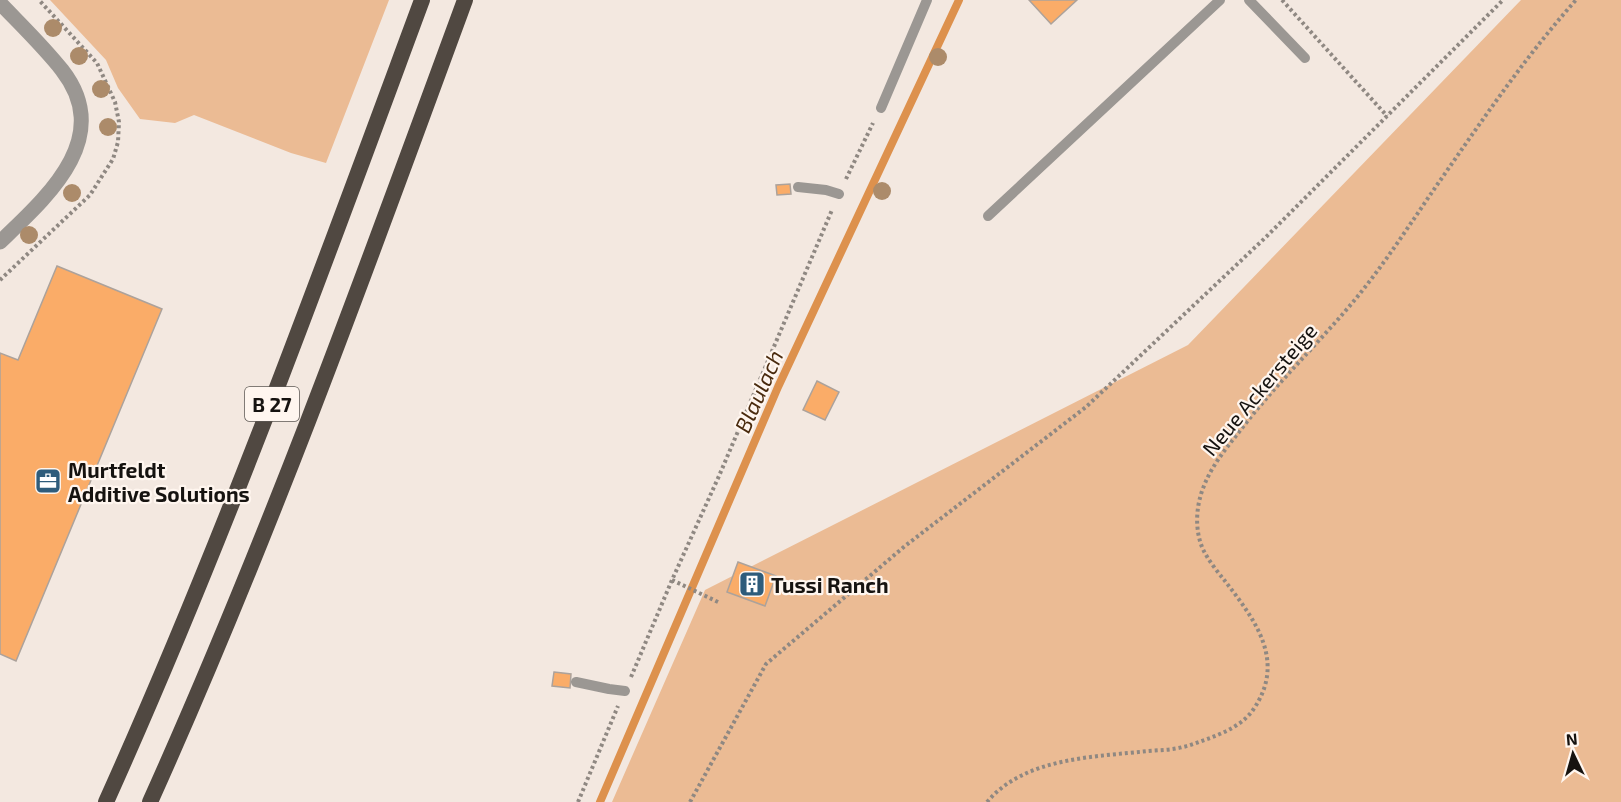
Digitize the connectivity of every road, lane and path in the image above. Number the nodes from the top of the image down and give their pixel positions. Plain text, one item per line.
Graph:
1 (422, 0) edge
2 (465, 0) edge
3 (927, 0) edge
4 (1220, 0) edge
5 (1249, 0) edge
6 (1282, 0) edge
7 (1503, 0) edge
8 (1576, 0) edge
9 (0, 3) edge
10 (1305, 58) dead end
11 (880, 108) joint
12 (1387, 116) junction
13 (798, 187) dead end
14 (838, 194) junction
15 (988, 216) dead end
16 (0, 242) edge
17 (672, 580) junction
18 (718, 602) dead end
19 (576, 682) dead end
20 (625, 691) junction
21 (106, 802) edge
22 (150, 802) edge
23 (578, 802) edge
24 (690, 802) edge
25 (987, 802) edge

1 - 21 highway, B 27
2 - 22 highway, B 27
3 - 11 lane
4 - 15 lane
5 - 10 lane
6 - 12 path
7 - 12 path
8 - 25 path, Neue Ackersteige
9 - 16 street
11 - 14 path
12 - 24 path
13 - 14 lane
14 - 17 path
17 - 18 path
17 - 20 path
19 - 20 lane
20 - 23 path

